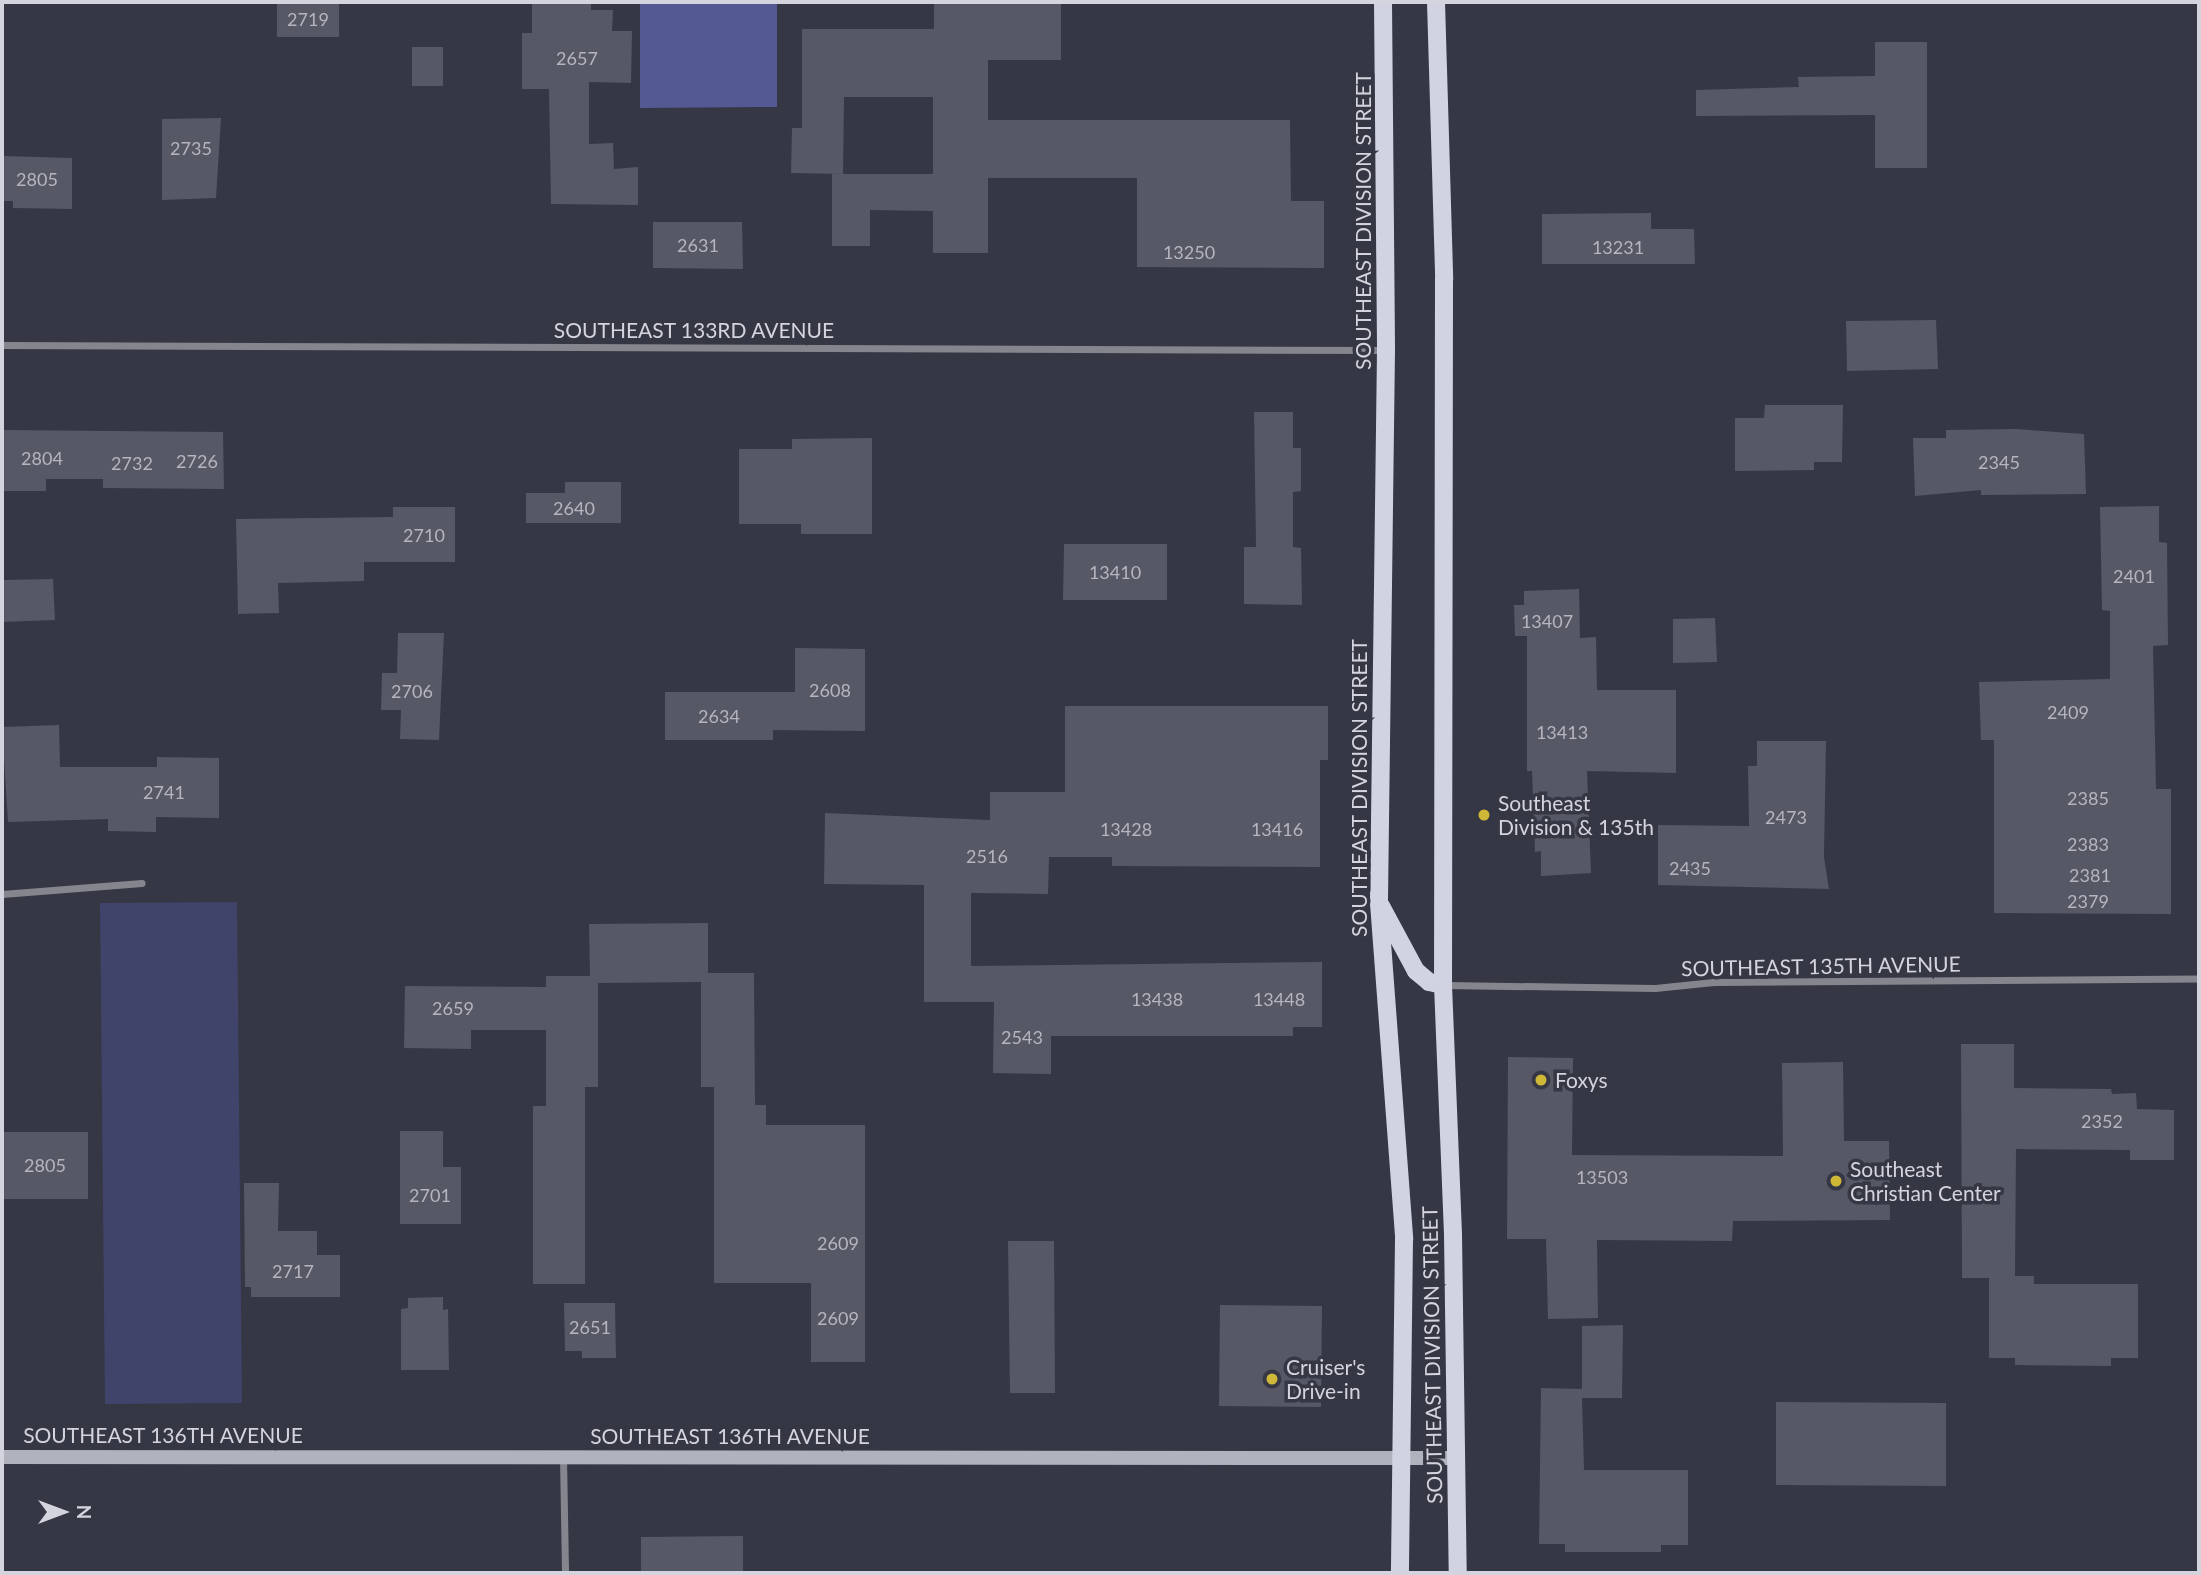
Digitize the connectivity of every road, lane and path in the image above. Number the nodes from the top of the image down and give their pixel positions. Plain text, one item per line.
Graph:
1 (1383, 2) edge
2 (1436, 2) edge
3 (2, 345) edge
4 (1386, 350) junction
5 (142, 883) dead end
6 (2, 894) edge
7 (1379, 903) junction
8 (2199, 979) edge
9 (1443, 985) junction
10 (564, 1455) junction
11 (2, 1457) edge
12 (1458, 1458) junction
13 (1402, 1460) junction
14 (565, 1573) edge
15 (1400, 1573) edge
16 (1458, 1573) edge

1 - 4 main road, SOUTHEAST DIVISION STREET
2 - 9 main road, SOUTHEAST DIVISION STREET
3 - 4 street, SOUTHEAST 133RD AVENUE
4 - 7 main road, SOUTHEAST DIVISION STREET
5 - 6 street
7 - 9 main road
7 - 13 main road, SOUTHEAST DIVISION STREET
8 - 9 street, SOUTHEAST 135TH AVENUE
9 - 12 main road, SOUTHEAST DIVISION STREET
10 - 11 street, SOUTHEAST 136TH AVENUE
10 - 13 street, SOUTHEAST 136TH AVENUE
10 - 14 street
12 - 13 street, SOUTHEAST 136TH AVENUE
12 - 16 main road, SOUTHEAST DIVISION STREET
13 - 15 main road, SOUTHEAST DIVISION STREET

